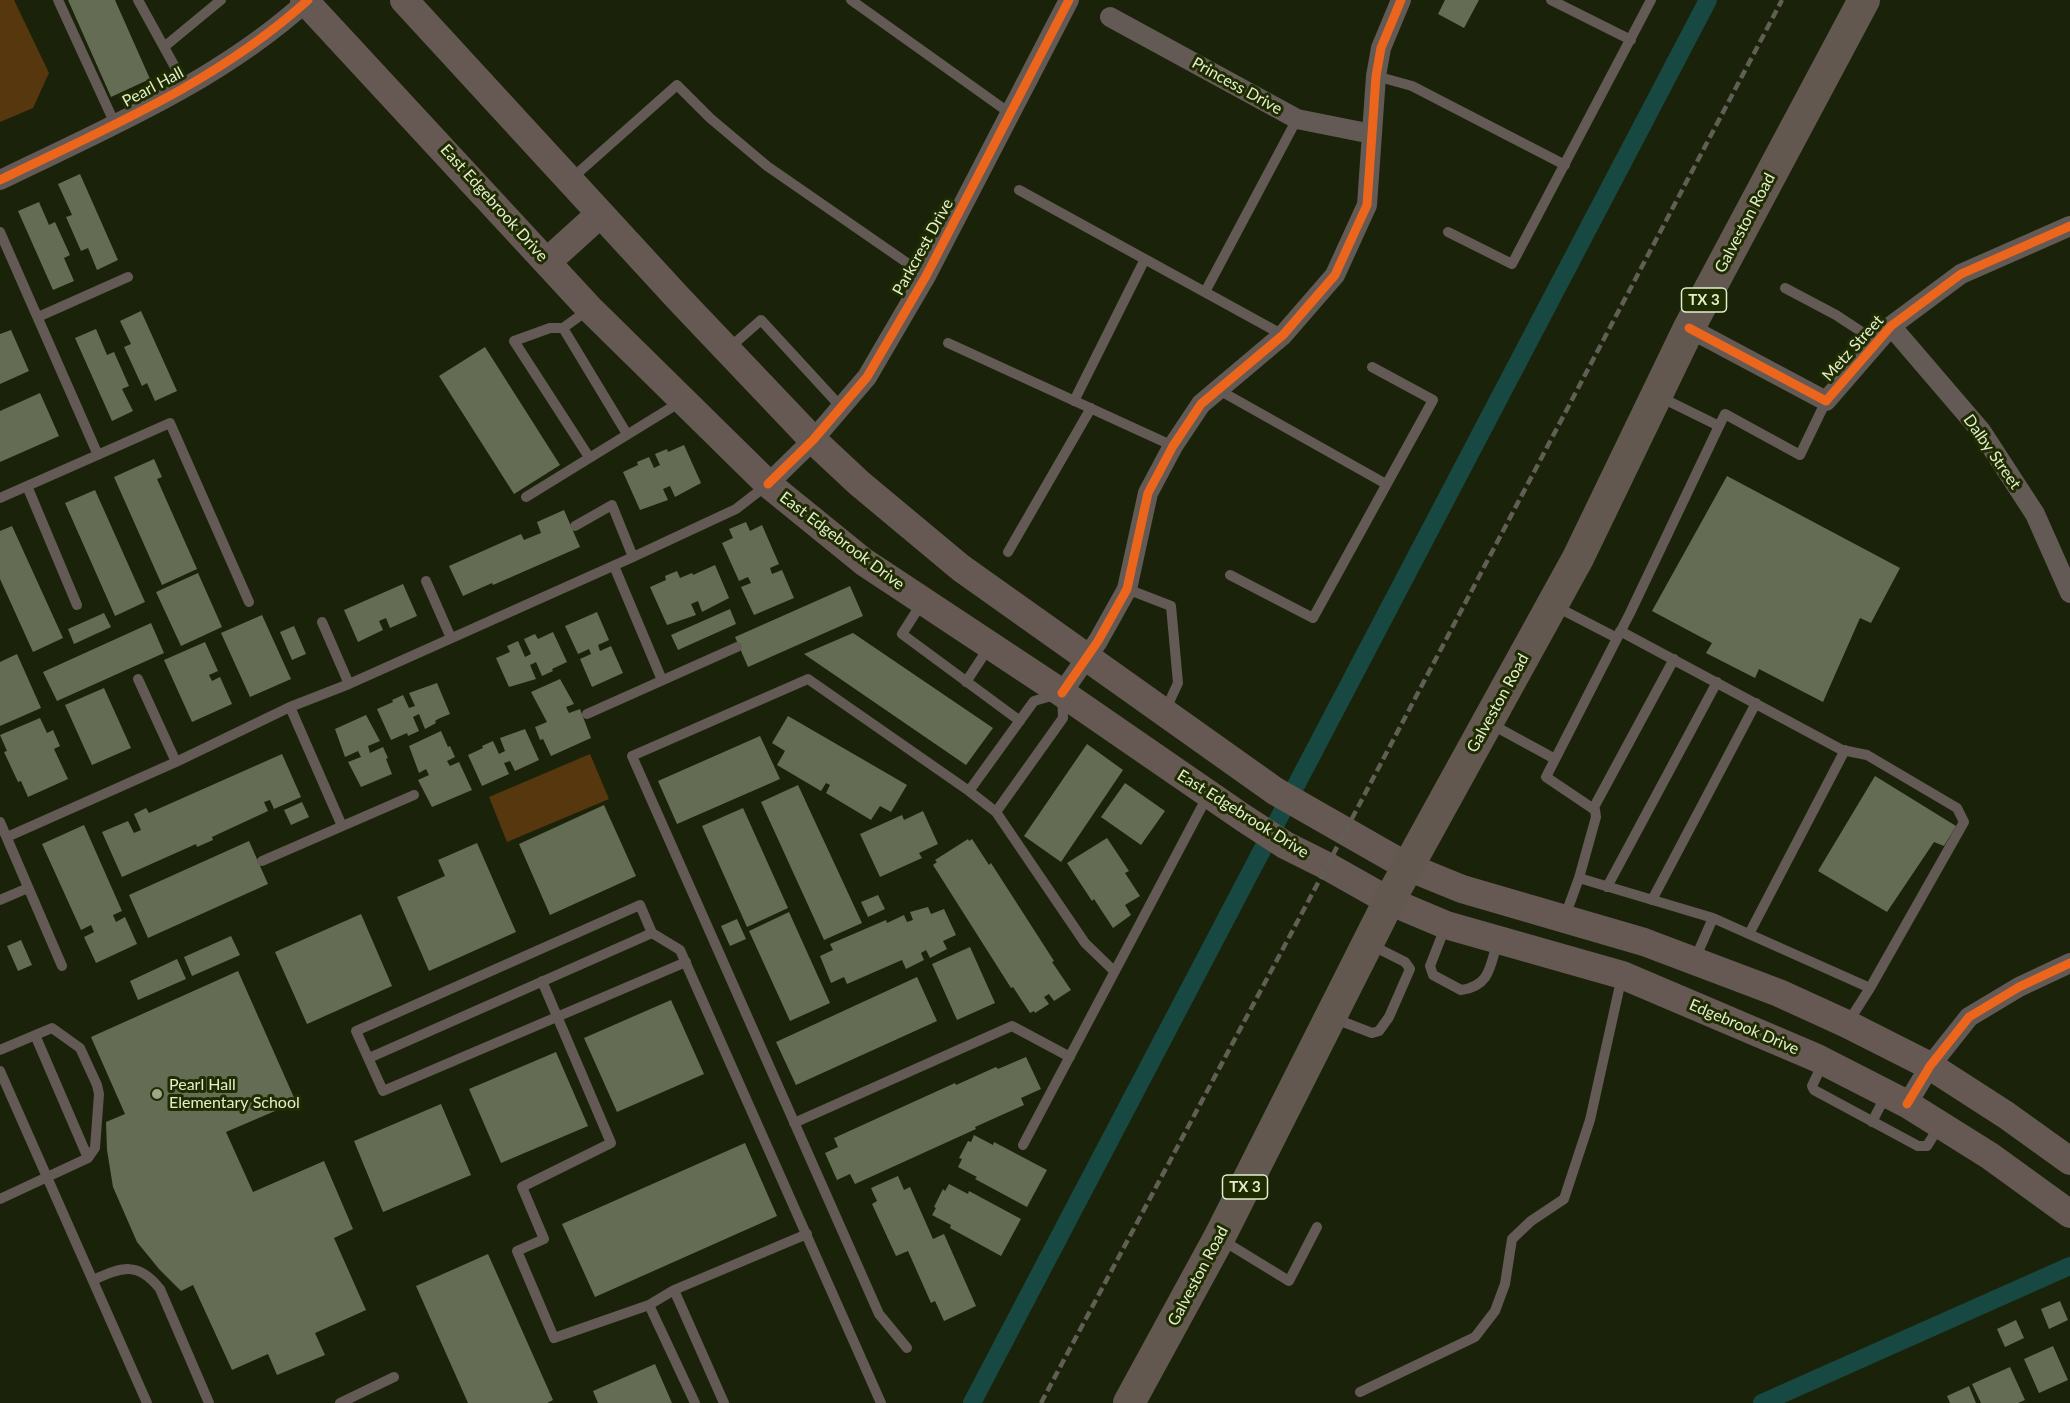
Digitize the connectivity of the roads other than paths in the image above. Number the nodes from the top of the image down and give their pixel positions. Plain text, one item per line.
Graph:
1 (58, 0) edge
2 (138, 0) edge
3 (221, 0) edge
4 (404, 0) edge
5 (851, 0) edge
6 (1069, 0) edge
7 (1401, 0) edge
8 (1551, 0) edge
9 (1652, 0) edge
10 (1864, 0) edge
11 (306, 1) edge
12 (1110, 16) dead end
13 (1631, 40) junction
14 (164, 47) junction
15 (1376, 76) junction
16 (186, 87) junction
17 (1011, 114) junction
18 (1297, 119) junction
19 (115, 124) junction
20 (1372, 134) junction
21 (1565, 165) junction
22 (0, 180) edge
23 (569, 181) junction
24 (1019, 190) dead end
25 (600, 214) junction
26 (2070, 226) edge
27 (0, 232) edge
28 (1448, 232) dead end
29 (1145, 259) junction
30 (547, 262) junction
31 (926, 276) junction
32 (129, 277) dead end
33 (1785, 288) dead end
34 (1205, 292) junction
35 (590, 309) junction
36 (38, 317) junction
37 (1891, 326) junction
38 (563, 328) junction
39 (1689, 328) junction
40 (1283, 334) junction
41 (1877, 342) junction
42 (948, 343) dead end
43 (728, 349) junction
44 (1372, 367) dead end
45 (1217, 389) junction
46 (1656, 395) junction
47 (683, 401) junction
48 (1074, 401) junction
49 (1826, 401) junction
50 (841, 407) junction
51 (1090, 408) junction
52 (1719, 426) junction
53 (627, 434) junction
54 (813, 440) junction
55 (1173, 446) junction
56 (98, 455) junction
57 (589, 457) junction
58 (768, 484) junction
59 (1386, 484) junction
60 (27, 486) junction
61 (526, 497) dead end
62 (0, 498) edge
63 (575, 526) dead end
64 (1008, 552) dead end
65 (633, 557) junction
66 (614, 566) junction
67 (1230, 574) dead end
68 (426, 581) dead end
69 (1127, 589) junction
70 (2070, 593) edge
71 (923, 600) junction
72 (249, 602) dead end
73 (1552, 604) junction
74 (77, 605) dead end
75 (322, 622) dead end
76 (1619, 635) junction
77 (452, 638) junction
78 (990, 645) junction
79 (737, 646) dead end
80 (1087, 658) junction
81 (1674, 659) junction
82 (138, 679) dead end
83 (662, 680) junction
84 (966, 682) junction
85 (1717, 682) junction
86 (349, 684) junction
87 (1062, 693) junction
88 (1756, 703) junction
89 (290, 707) junction
90 (1164, 713) junction
91 (587, 714) dead end
92 (1020, 721) junction
93 (1487, 723) junction
94 (1845, 750) junction
95 (1555, 759) junction
96 (176, 762) junction
97 (969, 791) junction
98 (414, 795) dead end
99 (1208, 795) junction
100 (1593, 809) junction
101 (996, 812) junction
102 (0, 822) edge
103 (342, 826) junction
104 (7, 837) junction
105 (262, 861) dead end
106 (1408, 867) junction
107 (1578, 878) junction
108 (1607, 887) junction
109 (28, 888) junction
110 (0, 900) edge
111 (1652, 900) junction
112 (1389, 901) junction
113 (1713, 918) junction
114 (1563, 919) junction
115 (1446, 925) junction
116 (652, 933) junction
117 (1749, 934) junction
118 (1498, 940) junction
119 (1368, 944) junction
120 (686, 962) junction
121 (1693, 962) junction
122 (2070, 963) edge
123 (62, 966) dead end
124 (1430, 966) junction
125 (1410, 969) junction
126 (1114, 971) junction
127 (1622, 975) junction
128 (542, 981) junction
129 (1870, 988) junction
130 (1677, 999) junction
131 (1330, 1017) junction
132 (558, 1018) junction
133 (1847, 1024) junction
134 (35, 1035) junction
135 (0, 1050) edge
136 (1071, 1057) junction
137 (369, 1058) junction
138 (1823, 1061) junction
139 (1930, 1066) junction
140 (0, 1071) edge
141 (1897, 1099) junction
142 (1872, 1122) junction
143 (794, 1123) junction
144 (1940, 1125) junction
145 (1023, 1145) dead end
146 (88, 1158) junction
147 (2070, 1161) edge
148 (48, 1178) junction
149 (0, 1199) edge
150 (2070, 1214) edge
151 (1317, 1227) dead end
152 (807, 1234) junction
153 (1219, 1238) junction
154 (93, 1280) junction
155 (674, 1290) junction
156 (650, 1305) junction
157 (907, 1348) dead end
158 (394, 1377) dead end
159 (1360, 1392) dead end
160 (147, 1403) edge
161 (209, 1403) edge
162 (340, 1403) edge
163 (694, 1403) edge
164 (724, 1403) edge
165 (881, 1403) edge
166 (1129, 1403) edge

1 - 19 lane
2 - 14 lane
3 - 14 lane
4 - 23 main road
5 - 17 lane
6 - 17 street, Parkcrest Drive
7 - 15 street
8 - 13 lane
9 - 13 lane
10 - 39 main road, Galveston Road / TX 3
11 - 16 street, Pearl Hall
11 - 30 main road, East Edgebrook Drive
12 - 18 street, Princess Drive
13 - 21 lane
14 - 16 lane
15 - 20 street
15 - 21 lane
16 - 19 street, Pearl Hall
17 - 31 street, Parkcrest Drive
18 - 20 street, Princess Drive
18 - 34 lane
19 - 22 street, Pearl Hall
20 - 40 street
21 - 28 lane
23 - 25 main road
23 - 31 lane
24 - 29 lane
25 - 30 main road
25 - 43 main road
26 - 37 street, Metz Street
27 - 36 lane
29 - 34 lane
29 - 48 lane
30 - 35 main road, East Edgebrook Drive
31 - 50 street, Parkcrest Drive
32 - 36 lane
33 - 41 lane
34 - 40 lane
35 - 38 lane
35 - 47 main road, East Edgebrook Drive
36 - 56 lane
37 - 41 street, Metz Street
37 - 70 street, Dalby Street
38 - 53 lane
38 - 57 lane
39 - 46 main road, Galveston Road / TX 3
39 - 49 street, Metz Street
40 - 45 street
41 - 49 street, Metz Street
42 - 48 lane
43 - 50 lane
43 - 54 main road
44 - 59 lane
45 - 55 street
45 - 59 lane
46 - 52 lane
46 - 73 main road, Galveston Road / TX 3
47 - 53 lane
47 - 58 main road, East Edgebrook Drive
48 - 51 lane
49 - 52 lane
50 - 54 street, Parkcrest Drive
51 - 55 lane
51 - 64 lane
52 - 76 lane
53 - 57 lane
54 - 58 street, Parkcrest Drive
54 - 80 main road
55 - 69 street
56 - 60 lane
56 - 72 lane
57 - 61 lane
58 - 65 lane
58 - 71 main road, East Edgebrook Drive
59 - 67 lane
60 - 62 lane
60 - 74 lane
63 - 65 lane
65 - 66 lane
66 - 77 lane
66 - 83 lane
68 - 77 lane
69 - 80 street
69 - 90 lane
71 - 78 main road, East Edgebrook Drive
71 - 84 lane
73 - 76 lane
73 - 93 main road, Galveston Road / TX 3
75 - 86 lane
76 - 81 lane
76 - 95 lane
77 - 86 lane
78 - 84 lane
78 - 87 main road, East Edgebrook Drive
79 - 83 lane
80 - 87 street
80 - 90 main road
81 - 85 lane
81 - 100 lane
82 - 96 lane
83 - 91 lane
84 - 92 lane
85 - 88 lane
85 - 108 lane
86 - 89 lane
87 - 92 lane
87 - 99 main road, East Edgebrook Drive
87 - 101 lane
88 - 94 lane
88 - 111 lane
89 - 96 lane
89 - 103 lane
90 - 106 main road
92 - 97 lane
93 - 95 lane
93 - 106 main road, Galveston Road / TX 3
94 - 117 lane
94 - 129 lane
95 - 100 lane
96 - 104 lane
97 - 101 lane
97 - 143 lane
98 - 103 lane
99 - 112 main road, East Edgebrook Drive
99 - 126 lane
100 - 107 lane
101 - 126 lane
102 - 104 lane
103 - 105 lane
104 - 109 lane
106 - 112 main road, Galveston Road / TX 3
106 - 114 main road
107 - 108 lane
107 - 114 lane
108 - 111 lane
109 - 110 lane
109 - 123 lane
111 - 113 lane
112 - 115 main road, Edgebrook Drive
112 - 119 main road, Galveston Road / TX 3
113 - 117 lane
113 - 121 lane
114 - 121 main road
115 - 118 main road, Edgebrook Drive
115 - 124 lane
116 - 120 lane
116 - 128 lane
116 - 137 lane
117 - 129 lane
118 - 124 lane
118 - 127 main road, Edgebrook Drive
119 - 125 lane
119 - 131 main road, Galveston Road / TX 3
120 - 132 lane
120 - 152 lane
121 - 130 main road
121 - 133 main road
122 - 139 street
124 - 125 lane
125 - 131 lane
126 - 136 lane
127 - 130 main road, Edgebrook Drive
127 - 159 lane
128 - 132 lane
128 - 137 lane
129 - 133 lane
130 - 138 main road, Edgebrook Drive
131 - 153 main road, Galveston Road / TX 3
132 - 137 lane
132 - 156 lane
133 - 139 main road
134 - 135 lane
134 - 146 lane
134 - 146 lane
136 - 143 lane
136 - 145 lane
138 - 141 main road, Edgebrook Drive
138 - 142 lane
139 - 141 street
139 - 147 main road
140 - 148 lane
141 - 142 lane
141 - 144 main road, Edgebrook Drive
142 - 144 lane
143 - 157 lane
144 - 150 main road, Edgebrook Drive
146 - 148 lane
148 - 149 lane
148 - 154 lane
151 - 153 lane
152 - 155 lane
152 - 165 lane
153 - 166 main road, Galveston Road / TX 3
154 - 160 lane
154 - 161 lane
155 - 156 lane
155 - 164 lane
156 - 163 lane
158 - 162 lane

